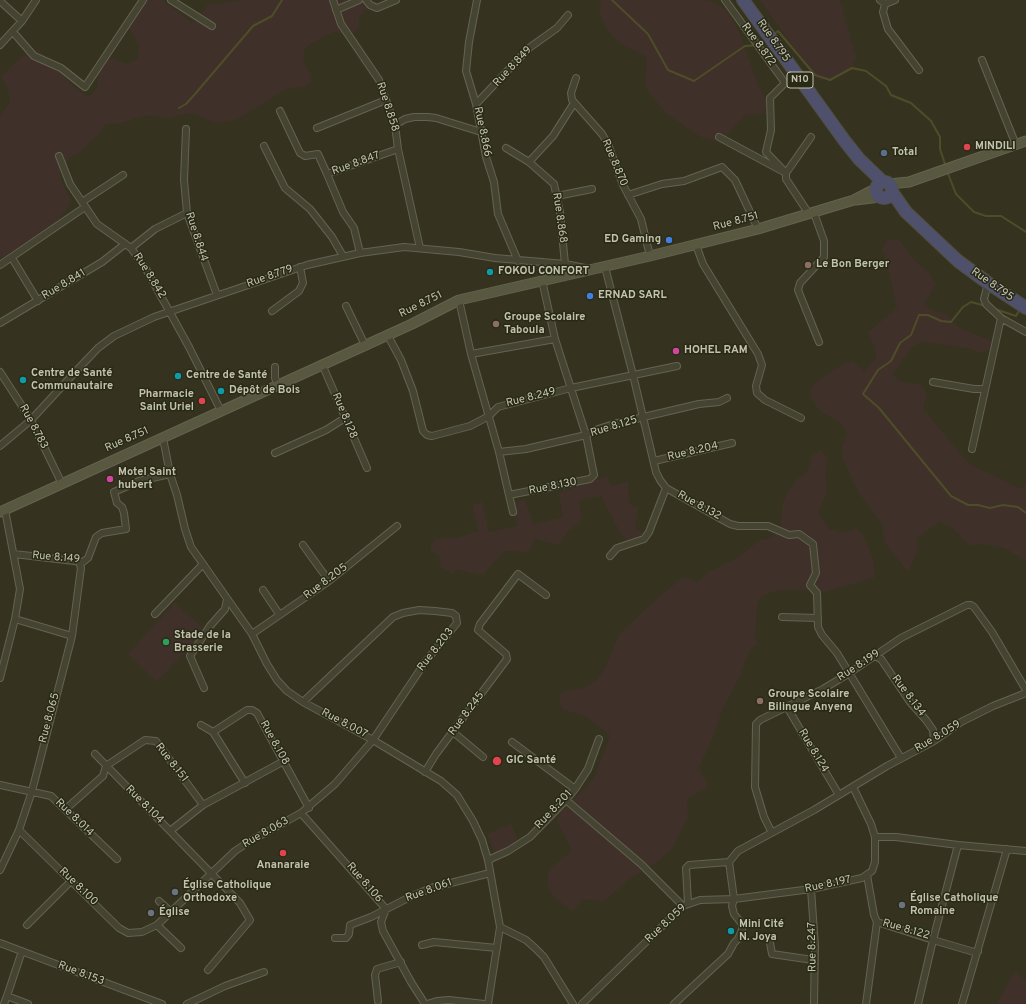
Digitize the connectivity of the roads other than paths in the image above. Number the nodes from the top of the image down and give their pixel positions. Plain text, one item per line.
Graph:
1 (36, 0) edge
2 (143, 0) edge
3 (171, 0) edge
4 (333, 0) edge
5 (359, 0) edge
6 (366, 0) edge
7 (396, 0) edge
8 (477, 0) edge
9 (725, 0) edge
10 (743, 0) edge
11 (895, 0) edge
12 (0, 1) edge
13 (883, 2) edge
14 (336, 10) junction
15 (568, 15) dead end
16 (22, 21) junction
17 (212, 26) dead end
18 (12, 32) junction
19 (0, 45) edge
20 (982, 60) dead end
21 (919, 70) dead end
22 (576, 78) dead end
23 (386, 100) junction
24 (574, 103) junction
25 (476, 104) junction
26 (280, 111) dead end
27 (395, 125) junction
28 (317, 128) dead end
29 (186, 129) dead end
30 (481, 132) junction
31 (811, 137) dead end
32 (719, 138) dead end
33 (1026, 141) edge
34 (1016, 145) junction
35 (264, 146) dead end
36 (506, 148) dead end
37 (398, 149) junction
38 (59, 156) dead end
39 (528, 162) junction
40 (786, 173) junction
41 (327, 174) junction
42 (123, 175) dead end
43 (592, 189) dead end
44 (884, 190) junction
45 (628, 195) junction
46 (557, 196) junction
47 (84, 205) junction
48 (187, 213) junction
49 (811, 213) junction
50 (758, 229) junction
51 (125, 244) junction
52 (696, 245) junction
53 (131, 248) junction
54 (420, 248) junction
55 (360, 253) junction
56 (343, 256) junction
57 (650, 256) junction
58 (12, 258) junction
59 (518, 261) junction
60 (565, 264) junction
61 (0, 265) edge
62 (300, 267) junction
63 (605, 267) junction
64 (590, 269) junction
65 (542, 280) junction
66 (988, 283) junction
67 (217, 295) junction
68 (459, 300) junction
69 (38, 301) junction
70 (346, 306) dead end
71 (1026, 308) edge
72 (272, 311) dead end
73 (170, 312) junction
74 (1001, 318) junction
75 (0, 323) edge
76 (1026, 332) edge
77 (387, 334) junction
78 (555, 339) junction
79 (819, 342) dead end
80 (365, 344) junction
81 (471, 354) junction
82 (322, 364) junction
83 (677, 366) dead end
84 (275, 367) dead end
85 (633, 375) junction
86 (1, 376) edge
87 (933, 382) dead end
88 (278, 385) junction
89 (571, 388) junction
90 (985, 389) junction
91 (728, 398) dead end
92 (221, 411) junction
93 (489, 416) junction
94 (345, 418) junction
95 (643, 418) junction
96 (801, 418) dead end
97 (31, 420) junction
98 (586, 435) junction
99 (163, 438) junction
100 (732, 443) dead end
101 (0, 446) edge
102 (972, 449) dead end
103 (275, 452) dead end
104 (499, 452) junction
105 (654, 461) junction
106 (367, 468) dead end
107 (170, 474) junction
108 (62, 484) junction
109 (666, 488) junction
110 (509, 495) junction
111 (3, 511) edge
112 (513, 512) dead end
113 (396, 526) dead end
114 (303, 545) dead end
115 (14, 554) junction
116 (610, 556) dead end
117 (79, 562) junction
118 (203, 564) junction
119 (329, 581) junction
120 (263, 590) dead end
121 (546, 595) dead end
122 (227, 599) junction
123 (155, 614) dead end
124 (279, 614) junction
125 (782, 617) dead end
126 (818, 618) junction
127 (15, 619) junction
128 (252, 634) junction
129 (72, 636) junction
130 (874, 656) junction
131 (848, 674) junction
132 (0, 678) edge
133 (204, 688) dead end
134 (1026, 691) edge
135 (303, 702) junction
136 (787, 707) junction
137 (201, 725) dead end
138 (213, 732) junction
139 (453, 732) junction
140 (599, 739) dead end
141 (374, 740) junction
142 (934, 741) junction
143 (512, 742) dead end
144 (94, 754) dead end
145 (482, 756) dead end
146 (901, 758) junction
147 (284, 761) junction
148 (106, 766) junction
149 (425, 772) junction
150 (245, 783) junction
151 (0, 784) edge
152 (853, 787) junction
153 (575, 789) junction
154 (32, 791) junction
155 (839, 795) junction
156 (566, 800) junction
157 (203, 805) junction
158 (309, 808) junction
159 (67, 810) junction
160 (301, 813) junction
161 (19, 830) junction
162 (170, 831) junction
163 (771, 831) junction
164 (875, 837) junction
165 (958, 845) junction
166 (1007, 849) junction
167 (1026, 851) edge
168 (117, 859) dead end
169 (488, 860) junction
170 (729, 862) junction
171 (0, 870) edge
172 (211, 872) junction
173 (490, 873) junction
174 (867, 875) junction
175 (71, 881) junction
176 (811, 889) junction
177 (734, 899) junction
178 (159, 901) dead end
179 (686, 904) junction
180 (386, 909) junction
181 (171, 912) junction
182 (877, 922) junction
183 (27, 925) dead end
184 (158, 925) junction
185 (500, 927) junction
186 (142, 932) joint
187 (768, 937) dead end
188 (335, 938) dead end
189 (933, 940) junction
190 (0, 942) edge
191 (422, 945) dead end
192 (181, 948) dead end
193 (497, 948) junction
194 (22, 951) junction
195 (978, 951) junction
196 (813, 960) junction
197 (401, 962) junction
198 (208, 970) dead end
199 (264, 972) dead end
200 (7, 996) junction
201 (378, 1001) dead end
202 (4, 1004) edge
203 (28, 1004) edge
204 (162, 1004) edge
205 (187, 1004) edge
206 (426, 1004) edge
207 (484, 1004) edge
208 (488, 1004) edge
209 (573, 1004) edge
210 (582, 1004) edge
211 (674, 1004) edge
212 (814, 1004) edge
213 (866, 1004) edge
214 (918, 1004) edge
215 (962, 1004) edge

1 - 16 street
2 - 18 street
3 - 17 street
4 - 14 street, Rue 8.858
5 - 14 street
6 - 7 street
8 - 25 street, Rue 8.866
9 - 40 street, Rue 8.872
10 - 44 highway, Rue 8.795 / N10
11 - 13 street
12 - 16 street
13 - 21 street
14 - 23 street, Rue 8.858
15 - 25 street, Rue 8.849
16 - 18 street
18 - 19 street
20 - 34 street
22 - 24 street
23 - 27 street, Rue 8.858
23 - 28 street
24 - 39 street
24 - 45 street, Rue 8.870
25 - 30 street, Rue 8.866
26 - 41 street
27 - 30 street
27 - 37 street, Rue 8.858
29 - 48 street, Rue 8.844
30 - 59 street, Rue 8.866
31 - 40 street
32 - 40 street
33 - 34 main road, Rue 8.751
34 - 44 main road, Rue 8.751
35 - 56 street
36 - 39 street, Rue 8.868
37 - 41 street, Rue 8.847
37 - 54 street, Rue 8.858
38 - 47 street, Rue 8.842
39 - 46 street, Rue 8.868
40 - 49 street, Rue 8.872
41 - 55 street, Rue 8.847
42 - 47 street
43 - 46 street
44 - 49 main road, Rue 8.751
44 - 66 highway, Rue 8.795 / N10
45 - 50 street
45 - 57 street, Rue 8.870
46 - 60 street, Rue 8.868
47 - 51 street, Rue 8.842
47 - 58 street
48 - 53 street
48 - 67 street, Rue 8.844
49 - 50 main road, Rue 8.751
49 - 79 street, Rue 8.872
50 - 52 main road, Rue 8.751
51 - 53 street, Rue 8.842
51 - 69 street, Rue 8.841
52 - 57 main road, Rue 8.751
52 - 96 street
53 - 73 street, Rue 8.842
54 - 55 street, Rue 8.779
54 - 59 street, Rue 8.779
55 - 56 street, Rue 8.779
56 - 62 street, Rue 8.779
57 - 63 main road, Rue 8.751
58 - 61 street
58 - 69 street
59 - 60 street, Rue 8.779
60 - 64 street, Rue 8.779
62 - 67 street, Rue 8.779
62 - 72 street
63 - 64 main road, Rue 8.751
63 - 85 street, Rue 8.132
64 - 65 main road, Rue 8.751
65 - 68 main road, Rue 8.751
65 - 78 street, Rue 8.130
66 - 71 highway, Rue 8.795 / N10
66 - 74 street
67 - 73 street, Rue 8.779
68 - 77 main road, Rue 8.751
68 - 81 street
69 - 75 street, Rue 8.841
70 - 80 street
73 - 92 street, Rue 8.842
73 - 97 street, Rue 8.779
74 - 76 street
74 - 90 street
77 - 80 main road, Rue 8.751
77 - 93 street, Rue 8.249
78 - 81 street
78 - 89 street, Rue 8.130
80 - 82 main road, Rue 8.751
81 - 93 street
82 - 88 main road, Rue 8.751
82 - 94 street, Rue 8.128
83 - 85 street, Rue 8.249
84 - 88 street
85 - 89 street, Rue 8.249
85 - 95 street, Rue 8.132
86 - 97 street, Rue 8.783
87 - 90 street
88 - 92 main road, Rue 8.751
89 - 93 street, Rue 8.249
89 - 98 street, Rue 8.130
90 - 102 street
91 - 95 street, Rue 8.125
92 - 99 main road, Rue 8.751
93 - 104 street
94 - 103 street
94 - 106 street, Rue 8.128
95 - 98 street, Rue 8.125
95 - 105 street, Rue 8.132
97 - 101 street, Rue 8.779
97 - 108 street, Rue 8.783
98 - 104 street, Rue 8.125
98 - 110 street, Rue 8.130
99 - 107 street, Rue 8.007
99 - 108 main road, Rue 8.751
100 - 105 street, Rue 8.204
104 - 110 street
105 - 109 street, Rue 8.132
107 - 117 street, Rue 8.149
107 - 118 street, Rue 8.007
108 - 111 main road, Rue 8.751
109 - 116 street
109 - 126 street, Rue 8.132
110 - 112 street
111 - 115 street
113 - 119 street, Rue 8.205
114 - 119 street
115 - 117 street, Rue 8.149
115 - 127 street
117 - 129 street, Rue 8.065
118 - 122 street, Rue 8.007
118 - 123 street
119 - 124 street, Rue 8.205
120 - 124 street
121 - 139 street, Rue 8.245
122 - 128 street, Rue 8.007
122 - 133 street
124 - 128 street, Rue 8.205
125 - 126 street
126 - 131 street, Rue 8.132
127 - 129 street
127 - 132 street
128 - 135 street, Rue 8.007
129 - 154 street, Rue 8.065
130 - 131 street, Rue 8.199
130 - 134 street, Rue 8.199
130 - 142 street, Rue 8.134
131 - 136 street, Rue 8.199
131 - 146 street, Rue 8.132
134 - 142 street, Rue 8.059
135 - 141 street, Rue 8.007
135 - 141 street, Rue 8.203
136 - 155 street, Rue 8.124
136 - 163 street, Rue 8.199
137 - 138 street
138 - 147 street, Rue 8.108
138 - 150 street
139 - 145 street
139 - 149 street, Rue 8.245
140 - 153 street
141 - 149 street, Rue 8.007
141 - 158 street, Rue 8.063
142 - 146 street, Rue 8.059
143 - 153 street, Rue 8.201
144 - 148 street, Rue 8.104
146 - 152 street, Rue 8.059
147 - 150 street
147 - 158 street, Rue 8.108
148 - 157 street, Rue 8.151
148 - 159 street, Rue 8.151
148 - 162 street, Rue 8.104
149 - 169 street, Rue 8.007
150 - 157 street
151 - 154 street, Rue 8.014
152 - 155 street, Rue 8.059
152 - 164 street
153 - 156 street, Rue 8.201
154 - 159 street, Rue 8.014
154 - 161 street, Rue 8.065
155 - 163 street, Rue 8.059
156 - 169 street, Rue 8.201
156 - 179 street
157 - 162 street, Rue 8.104
158 - 160 street, Rue 8.063
159 - 168 street, Rue 8.014
160 - 172 street, Rue 8.063
160 - 180 street, Rue 8.106
161 - 171 street, Rue 8.065
161 - 175 street, Rue 8.100
162 - 172 street
163 - 170 street, Rue 8.059
164 - 165 street
164 - 174 street, Rue 8.197
165 - 166 street
165 - 189 street, Rue 8.122
166 - 167 street
166 - 195 street
169 - 173 street, Rue 8.007
170 - 177 street
170 - 179 street
172 - 181 street, Rue 8.063
172 - 198 street
173 - 180 street, Rue 8.061
173 - 185 street, Rue 8.007
174 - 176 street, Rue 8.197
174 - 182 street, Rue 8.122
175 - 183 street
175 - 186 street, Rue 8.100
176 - 177 street, Rue 8.197
176 - 196 street, Rue 8.247
177 - 179 street, Rue 8.059
177 - 211 street
178 - 181 street
179 - 210 street, Rue 8.059
180 - 188 street, Rue 8.061
180 - 197 street, Rue 8.106
181 - 184 street, Rue 8.063
182 - 189 street, Rue 8.122
182 - 213 street
184 - 186 street, Rue 8.063
184 - 192 street
185 - 193 street, Rue 8.007
185 - 209 street
187 - 196 street
189 - 195 street
189 - 214 street
190 - 194 street, Rue 8.153
191 - 193 street
193 - 208 street, Rue 8.007
194 - 200 street
194 - 204 street, Rue 8.153
195 - 215 street
196 - 212 street, Rue 8.247
197 - 201 street
197 - 206 street, Rue 8.106
199 - 205 street
200 - 202 street
200 - 203 street
206 - 207 street, Rue 8.106

